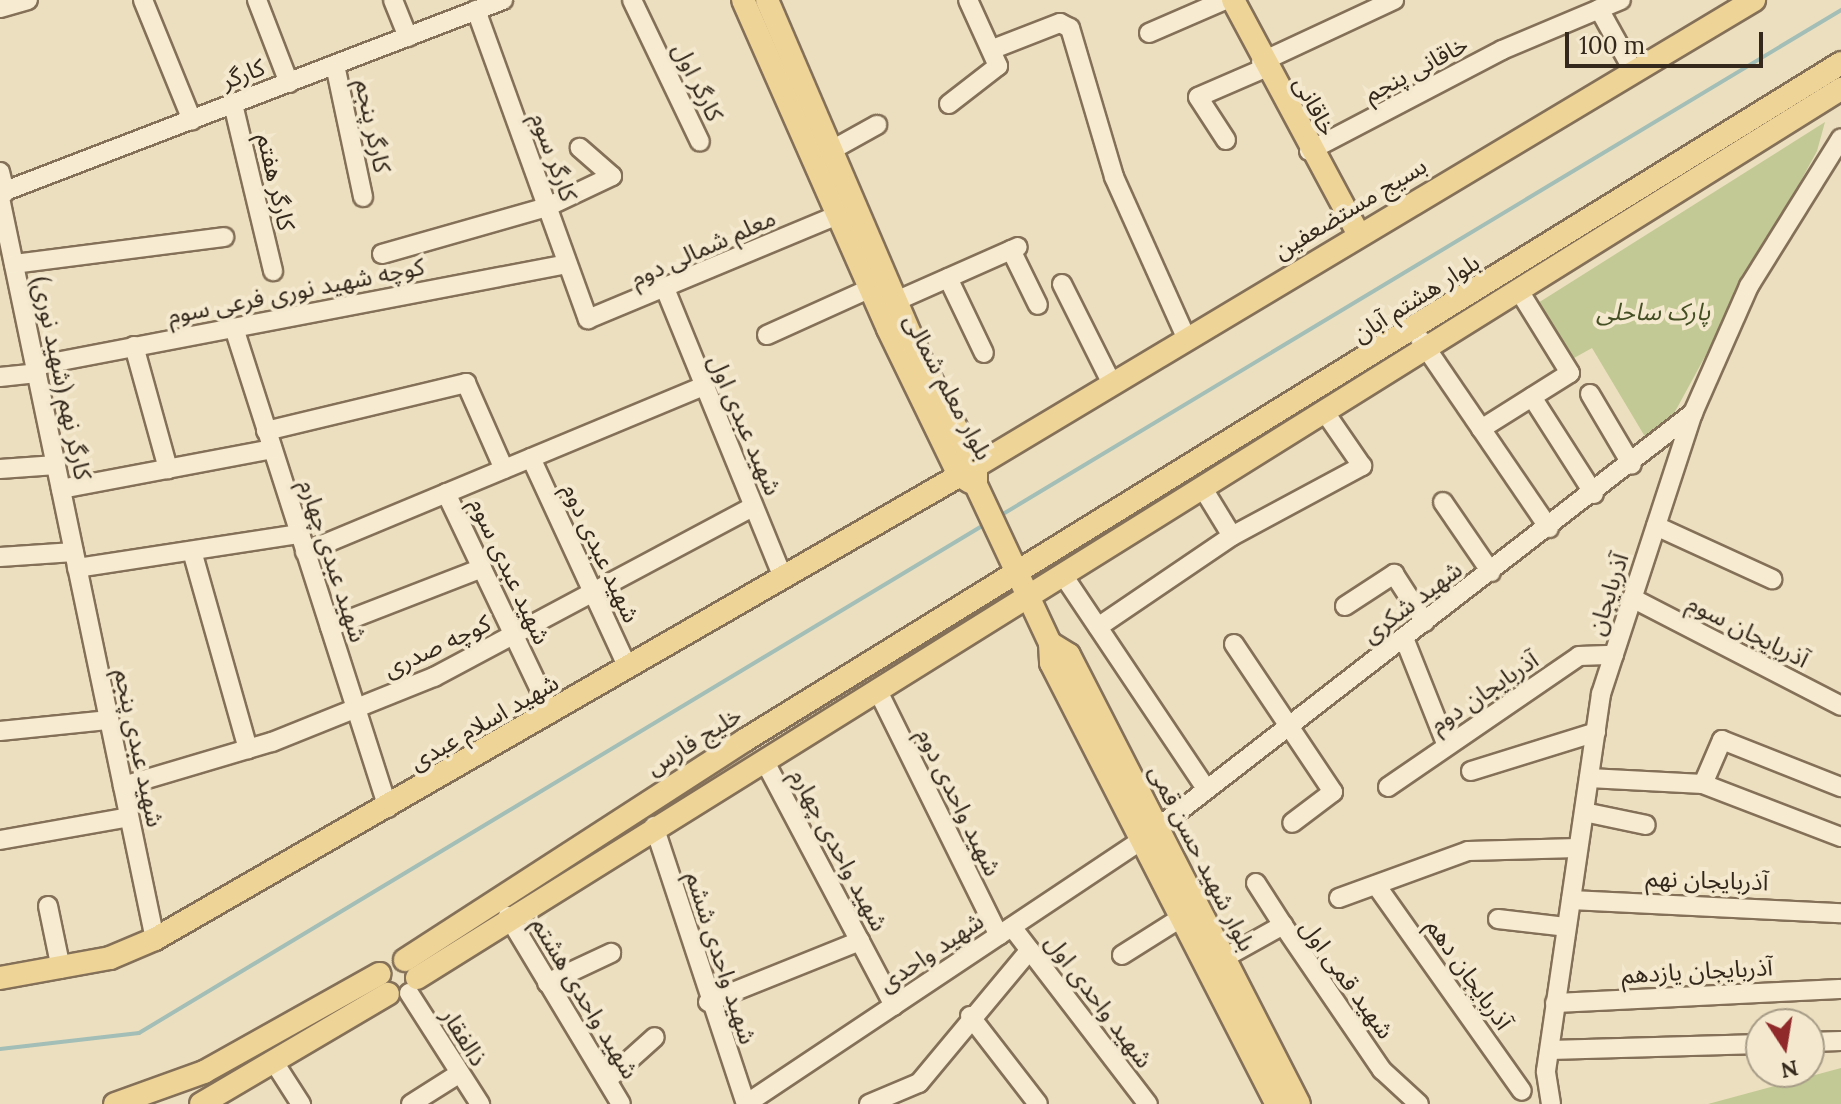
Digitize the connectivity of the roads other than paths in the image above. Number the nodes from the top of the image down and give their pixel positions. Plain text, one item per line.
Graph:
1 (28, 0) edge
2 (143, 0) edge
3 (257, 0) edge
4 (393, 0) edge
5 (448, 0) edge
6 (503, 0) edge
7 (632, 0) edge
8 (743, 0) edge
9 (767, 0) edge
10 (968, 0) edge
11 (1225, 0) edge
12 (1233, 0) edge
13 (1394, 0) edge
14 (1621, 0) edge
15 (1742, 3) edge
16 (0, 8) edge
17 (1599, 9) junction
18 (476, 10) junction
19 (453, 19) junction
20 (1149, 33) dead end
21 (408, 37) junction
22 (993, 49) junction
23 (1841, 63) edge
24 (335, 65) junction
25 (1263, 65) junction
26 (1633, 70) junction
27 (289, 83) junction
28 (1841, 89) edge
29 (233, 104) junction
30 (949, 104) dead end
31 (192, 120) junction
32 (877, 125) dead end
33 (1841, 138) edge
34 (1226, 140) dead end
35 (700, 142) dead end
36 (580, 148) dead end
37 (830, 151) junction
38 (1309, 151) junction
39 (0, 172) edge
40 (2, 194) edge
41 (363, 197) dead end
42 (547, 207) junction
43 (1623, 212) junction
44 (835, 216) junction
45 (1358, 233) junction
46 (224, 237) dead end
47 (382, 254) dead end
48 (567, 264) junction
49 (273, 271) dead end
50 (10, 272) edge
51 (948, 278) junction
52 (1062, 284) dead end
53 (869, 289) junction
54 (1518, 289) junction
55 (666, 291) junction
56 (1038, 305) dead end
57 (896, 317) junction
58 (588, 319) joint
59 (234, 328) junction
60 (767, 335) dead end
61 (1186, 337) junction
62 (1420, 338) junction
63 (134, 346) junction
64 (984, 353) dead end
65 (36, 369) junction
66 (0, 377) edge
67 (1111, 382) junction
68 (702, 387) junction
69 (1590, 394) dead end
70 (1532, 397) junction
71 (1324, 411) junction
72 (1693, 413) junction
73 (951, 424) junction
74 (1481, 429) junction
75 (266, 431) junction
76 (1016, 439) junction
77 (272, 449) junction
78 (531, 458) junction
79 (56, 465) junction
80 (1632, 465) junction
81 (0, 469) edge
82 (168, 469) junction
83 (504, 469) junction
84 (973, 482) junction
85 (1202, 487) junction
86 (61, 489) junction
87 (446, 493) junction
88 (1594, 494) junction
89 (1443, 502) dead end
90 (753, 507) junction
91 (1656, 526) junction
92 (1549, 528) junction
93 (1232, 536) junction
94 (303, 543) junction
95 (192, 551) junction
96 (0, 557) edge
97 (76, 560) junction
98 (1010, 564) junction
99 (482, 568) junction
100 (1491, 572) junction
101 (1063, 575) junction
102 (783, 577) junction
103 (1772, 579) dead end
104 (593, 593) junction
105 (1027, 598) junction
106 (1632, 598) junction
107 (1345, 606) dead end
108 (1425, 622) junction
109 (330, 627) junction
110 (1098, 627) junction
111 (514, 636) junction
112 (1404, 638) junction
113 (1234, 644) dead end
114 (1614, 655) junction
115 (628, 668) junction
116 (877, 689) junction
117 (1841, 706) edge
118 (357, 710) junction
119 (551, 713) junction
120 (109, 720) junction
121 (1287, 726) junction
122 (0, 731) edge
123 (1596, 732) junction
124 (1447, 746) junction
125 (248, 749) junction
126 (764, 760) junction
127 (1471, 771) dead end
128 (1589, 778) junction
129 (1703, 784) junction
130 (123, 786) junction
131 (1388, 787) dead end
132 (1841, 787) edge
133 (1206, 789) junction
134 (388, 808) junction
135 (1584, 812) junction
136 (129, 817) junction
137 (1292, 823) dead end
138 (1646, 825) dead end
139 (654, 826) junction
140 (1150, 833) junction
141 (1841, 837) edge
142 (0, 840) edge
143 (1578, 848) junction
144 (1256, 883) dead end
145 (1376, 885) junction
146 (1339, 898) dead end
147 (1571, 900) junction
148 (48, 906) dead end
149 (1841, 913) edge
150 (508, 916) junction
151 (1182, 917) junction
152 (1498, 919) dead end
153 (1283, 925) junction
154 (1566, 927) junction
155 (1006, 931) junction
156 (155, 939) junction
157 (860, 941) junction
158 (1030, 950) junction
159 (611, 953) dead end
160 (1122, 955) dead end
161 (1224, 958) junction
162 (61, 969) junction
163 (0, 978) edge
164 (399, 980) junction
165 (547, 983) junction
166 (1841, 989) edge
167 (708, 1002) junction
168 (1555, 1003) junction
169 (894, 1006) junction
170 (970, 1016) junction
171 (655, 1037) dead end
172 (1745, 1044) edge
173 (1550, 1050) junction
174 (274, 1062) junction
175 (1546, 1071) junction
176 (457, 1075) junction
177 (607, 1080) junction
178 (907, 1098) edge
179 (1516, 1098) edge
180 (216, 1101) edge
181 (115, 1104) edge
182 (301, 1104) edge
183 (411, 1104) edge
184 (480, 1104) edge
185 (621, 1104) edge
186 (746, 1104) edge
187 (869, 1104) edge
188 (1038, 1104) edge
189 (1148, 1104) edge
190 (1277, 1104) edge
191 (1299, 1104) edge
192 (1419, 1104) edge
193 (1551, 1104) edge

1 - 16 street
2 - 31 street
3 - 27 street
4 - 21 street
5 - 19 street
6 - 18 street, کارگر
7 - 35 street, کارگر اول
8 - 44 main road, بلوار معلم شمالی
9 - 37 main road, بلوار معلم شمالی
10 - 22 street
11 - 20 street
12 - 25 main road, خاقانی
13 - 25 street
14 - 17 street, خاقانی پنجم
15 - 26 main road, بسیج مستضعفین
17 - 26 street
17 - 38 street, خاقانی پنجم
18 - 19 street, کارگر
18 - 42 street, کارگر سوم
19 - 21 street, کارگر
21 - 24 street, کارگر
22 - 30 street
22 - 61 street
23 - 43 main road, بلوار هشتم آبان
24 - 27 street, کارگر
24 - 41 street, کارگر پنجم
25 - 34 street
25 - 38 main road, خاقانی
26 - 45 main road, بسیج مستضعفین
27 - 29 street, کارگر
28 - 43 main road, بلوار هشتم آبان
29 - 31 street, کارگر
29 - 49 street, کارگر هفتم
31 - 40 street, کارگر
32 - 37 street
33 - 72 street, آذربایجان
36 - 42 street
37 - 57 main road, بلوار معلم شمالی
38 - 45 main road, خاقانی
39 - 40 street, کارگر نهم (شهید نوری)
40 - 50 street, کارگر نهم (شهید نوری)
42 - 47 street
42 - 48 street, کارگر سوم
43 - 54 main road, بلوار هشتم آبان
43 - 62 main road, بلوار هشتم آبان
44 - 53 main road, بلوار معلم شمالی
44 - 55 street, معلم شمالی دوم
45 - 61 main road, بسیج مستضعفین
46 - 50 street
48 - 58 street, کارگر سوم
48 - 59 street, کوچه شهید نوری فرعی سوم
50 - 65 street, کارگر نهم (شهید نوری)
51 - 56 street
51 - 57 street
51 - 64 street
52 - 67 street
53 - 57 main road, بلوار معلم شمالی
53 - 60 street
54 - 62 main road, بلوار هشتم آبان
54 - 70 street
55 - 58 street, معلم شمالی دوم
55 - 68 street, شهید عبدی اول
57 - 73 main road, بلوار معلم شمالی
57 - 84 main road, بلوار معلم شمالی
59 - 63 street, کوچه شهید نوری فرعی سوم
59 - 75 street, شهید عبدی چهارم
61 - 67 main road, بسیج مستضعفین
62 - 71 main road, بلوار هشتم آبان
62 - 74 street
62 - 98 main road, بلوار هشتم آبان
63 - 65 street, کوچه شهید نوری فرعی سوم
63 - 82 street
65 - 66 street, کوچه شهید نوری فرعی سوم
65 - 79 street, کارگر نهم (شهید نوری)
67 - 76 main road, بسیج مستضعفین
68 - 78 street
68 - 90 street, شهید عبدی اول
69 - 80 street
70 - 74 street
70 - 88 street
71 - 85 main road, بلوار هشتم آبان
71 - 93 street
72 - 80 street, شهید شکری
72 - 91 street, آذربایجان
73 - 76 main road
73 - 84 main road, بلوار معلم شمالی
74 - 92 street
75 - 77 street, شهید عبدی چهارم
75 - 83 street
76 - 84 main road, بسیج مستضعفین
77 - 82 street
77 - 94 street, شهید عبدی چهارم
78 - 83 street
78 - 104 street, شهید عبدی دوم
79 - 81 street
79 - 86 street, کارگر نهم (شهید نوری)
80 - 88 street, شهید شکری
82 - 86 street
83 - 87 street
84 - 98 main road, بلوار شهید حسن قمی
84 - 102 main road, شهید اسلام عبدی
85 - 93 street
85 - 101 main road, بلوار هشتم آبان
86 - 97 street, کارگر نهم (شهید نوری)
87 - 94 street
87 - 99 street, شهید عبدی سوم
88 - 92 street, شهید شکری
89 - 100 street
90 - 102 street, شهید عبدی اول
90 - 104 street, کوچه صدری
91 - 103 street
91 - 106 street, آذربایجان
92 - 100 street, شهید شکری
93 - 110 street
94 - 95 street
94 - 109 street, شهید عبدی چهارم
95 - 97 street
95 - 125 street
96 - 97 street
97 - 120 street, شهید عبدی پنجم
98 - 105 main road, بلوار شهید حسن قمی
98 - 164 main road, خلیج فارس
99 - 109 street
99 - 111 street, شهید عبدی سوم
100 - 108 street, شهید شکری
101 - 105 main road, بلوار هشتم آبان
101 - 110 street
102 - 115 main road, شهید اسلام عبدی
104 - 111 street, کوچه صدری
104 - 115 street, شهید عبدی دوم
105 - 116 main road, خلیج فارس
105 - 140 main road, بلوار شهید حسن قمی
106 - 114 street, آذربایجان
106 - 117 street, آذربایجان سوم
107 - 108 street
108 - 112 street, شهید شکری
109 - 118 street, شهید عبدی چهارم
110 - 133 street
111 - 118 street, کوچه صدری
111 - 119 street, شهید عبدی سوم
112 - 121 street, شهید شکری
112 - 124 street
113 - 121 street
114 - 123 street, آذربایجان
114 - 124 street, آذربایجان دوم
115 - 119 main road, شهید اسلام عبدی
116 - 126 main road, خلیج فارس
116 - 155 street, شهید واحدی دوم
118 - 125 street, کوچه صدری
118 - 134 street, شهید عبدی چهارم
119 - 134 main road, شهید اسلام عبدی
120 - 122 street
120 - 130 street, شهید عبدی پنجم
121 - 133 street, شهید شکری
121 - 137 street
123 - 127 street
123 - 128 street, آذربایجان
124 - 131 street, آذربایجان دوم
125 - 130 street, کوچه صدری
126 - 139 main road, خلیج فارس
126 - 157 street, شهید واحدی چهارم
128 - 129 street
128 - 135 street, آذربایجان
129 - 132 street
129 - 141 street
130 - 136 street, شهید عبدی پنجم
133 - 140 street, شهید شکری
134 - 156 main road, شهید اسلام عبدی
135 - 138 street
135 - 143 street, آذربایجان
136 - 142 street
136 - 156 street, شهید عبدی پنجم
139 - 150 main road, خلیج فارس
139 - 167 street, شهید واحدی ششم
140 - 151 main road, بلوار شهید حسن قمی
140 - 155 street, شهید واحدی
140 - 161 main road, بلوار شهید حسن قمی
143 - 145 street
143 - 147 street, آذربایجان
144 - 153 street
145 - 146 street
145 - 179 street, آذربایجان دهم
147 - 149 street, آذربایجان نهم
147 - 154 street, آذربایجان
148 - 162 street
150 - 164 main road, خلیج فارس
150 - 165 street, شهید واحدی هشتم
151 - 160 street
151 - 190 main road, بلوار شهید حسن قمی
152 - 154 street
153 - 161 street, شهید قمی اول
153 - 192 street, شهید قمی اول
154 - 168 street, آذربایجان
155 - 158 street, شهید واحدی اول
155 - 169 street, شهید واحدی
156 - 162 main road, شهید اسلام عبدی
157 - 167 street
157 - 169 street, شهید واحدی چهارم
158 - 170 street
158 - 189 street, شهید واحدی اول
159 - 165 street
161 - 191 main road, بلوار شهید حسن قمی
162 - 163 main road, شهید اسلام عبدی
164 - 174 main road
164 - 176 street, ذالفقار
164 - 181 main road, خلیج فارس
165 - 177 street, شهید واحدی هشتم
166 - 168 street, آذربایجان یازدهم
167 - 186 street, شهید واحدی ششم
168 - 173 street, آذربایجان
169 - 186 street, شهید واحدی
170 - 178 street
170 - 188 street
171 - 177 street
172 - 173 street
173 - 175 street, آذربایجان
174 - 180 main road
174 - 182 street
175 - 179 street
175 - 193 street, آذربایجان
176 - 183 street
176 - 184 street, ذالفقار
177 - 185 street, شهید واحدی هشتم
178 - 187 street

